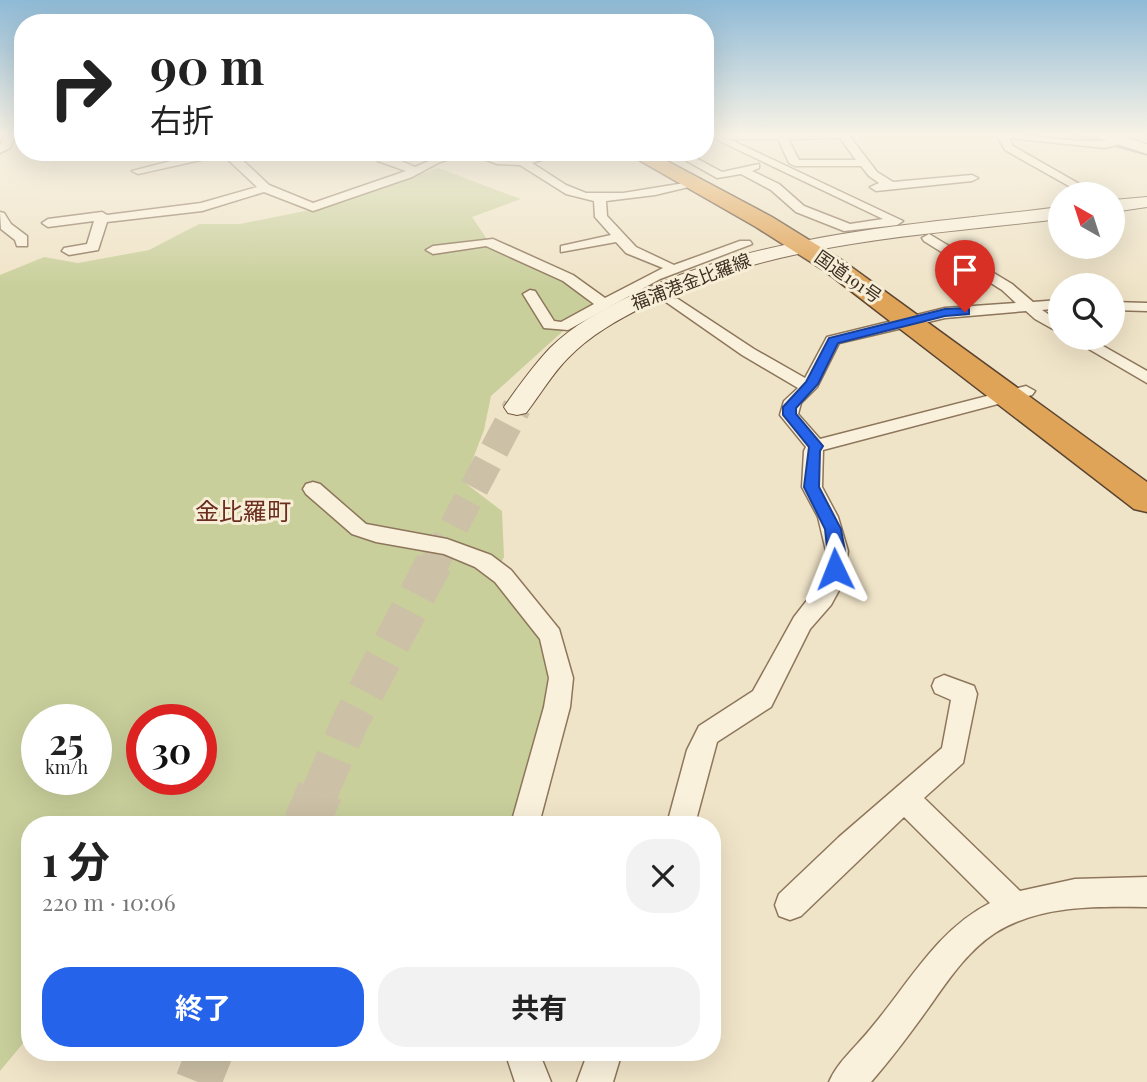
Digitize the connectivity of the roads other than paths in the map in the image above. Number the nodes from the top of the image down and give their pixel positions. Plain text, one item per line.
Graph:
1 (261, 184) edge
2 (377, 184) edge
3 (561, 184) edge
4 (688, 184) edge
5 (696, 184) edge
6 (710, 184) edge
7 (770, 184) edge
8 (821, 184) edge
9 (896, 184) edge
10 (890, 185) joint
11 (265, 188) junction
12 (914, 188) dead end
13 (839, 193) junction
14 (600, 197) junction
15 (1144, 202) edge
16 (1125, 204) edge
17 (1048, 214) edge
18 (0, 216) edge
19 (48, 223) dead end
20 (100, 223) junction
21 (6, 231) edge
22 (65, 236) dead end
23 (621, 237) junction
24 (929, 238) dead end
25 (22, 243) dead end
26 (811, 244) junction
27 (720, 248) junction
28 (566, 249) dead end
29 (433, 250) dead end
30 (69, 251) dead end
31 (702, 265) junction
32 (670, 267) junction
33 (530, 295) dead end
34 (673, 302) dead end
35 (603, 303) junction
36 (1048, 305) edge
37 (1028, 306) junction
38 (1125, 306) edge
39 (1147, 307) edge
40 (918, 319) junction
41 (1048, 320) edge
42 (1099, 350) edge
43 (1147, 378) edge
44 (809, 387) junction
45 (1017, 394) junction
46 (517, 407) tunnel mouth
47 (816, 446) junction
48 (313, 489) dead end
49 (1144, 491) edge
50 (944, 686) dead end
51 (904, 798) junction
52 (527, 816) edge
53 (683, 816) edge
54 (1147, 892) edge
55 (790, 905) dead end
56 (1014, 907) junction
57 (525, 1061) edge
58 (602, 1061) edge
59 (533, 1082) edge
60 (595, 1082) edge
61 (847, 1082) edge

1 - 11 street
2 - 11 street
3 - 14 street
4 - 14 street
5 - 26 highway, 国道191号
6 - 26 highway, 国道191号
7 - 13 street
8 - 13 street
9 - 10 street
10 - 13 street
11 - 20 street
12 - 13 street
14 - 23 street
15 - 16 main road
17 - 26 main road, 福浦港金比羅線
18 - 21 street
19 - 20 street
20 - 22 street
20 - 30 street
21 - 25 street
23 - 28 street
23 - 32 street
24 - 37 street
26 - 31 main road, 福浦港金比羅線
26 - 40 highway, 国道191号
27 - 31 street
27 - 31 street
27 - 32 street
29 - 35 street
31 - 32 street
31 - 46 main road, 福浦港金比羅線
32 - 35 street
33 - 35 street
34 - 44 street
36 - 37 street
37 - 40 street
37 - 41 street
38 - 39 street
40 - 44 street
40 - 45 highway, 国道191号
42 - 43 street
44 - 47 street
45 - 47 street
45 - 49 highway, 国道191号
47 - 53 street
48 - 52 street
50 - 51 street
51 - 55 street
51 - 56 street
54 - 56 street
56 - 61 street
57 - 59 street
58 - 60 street

